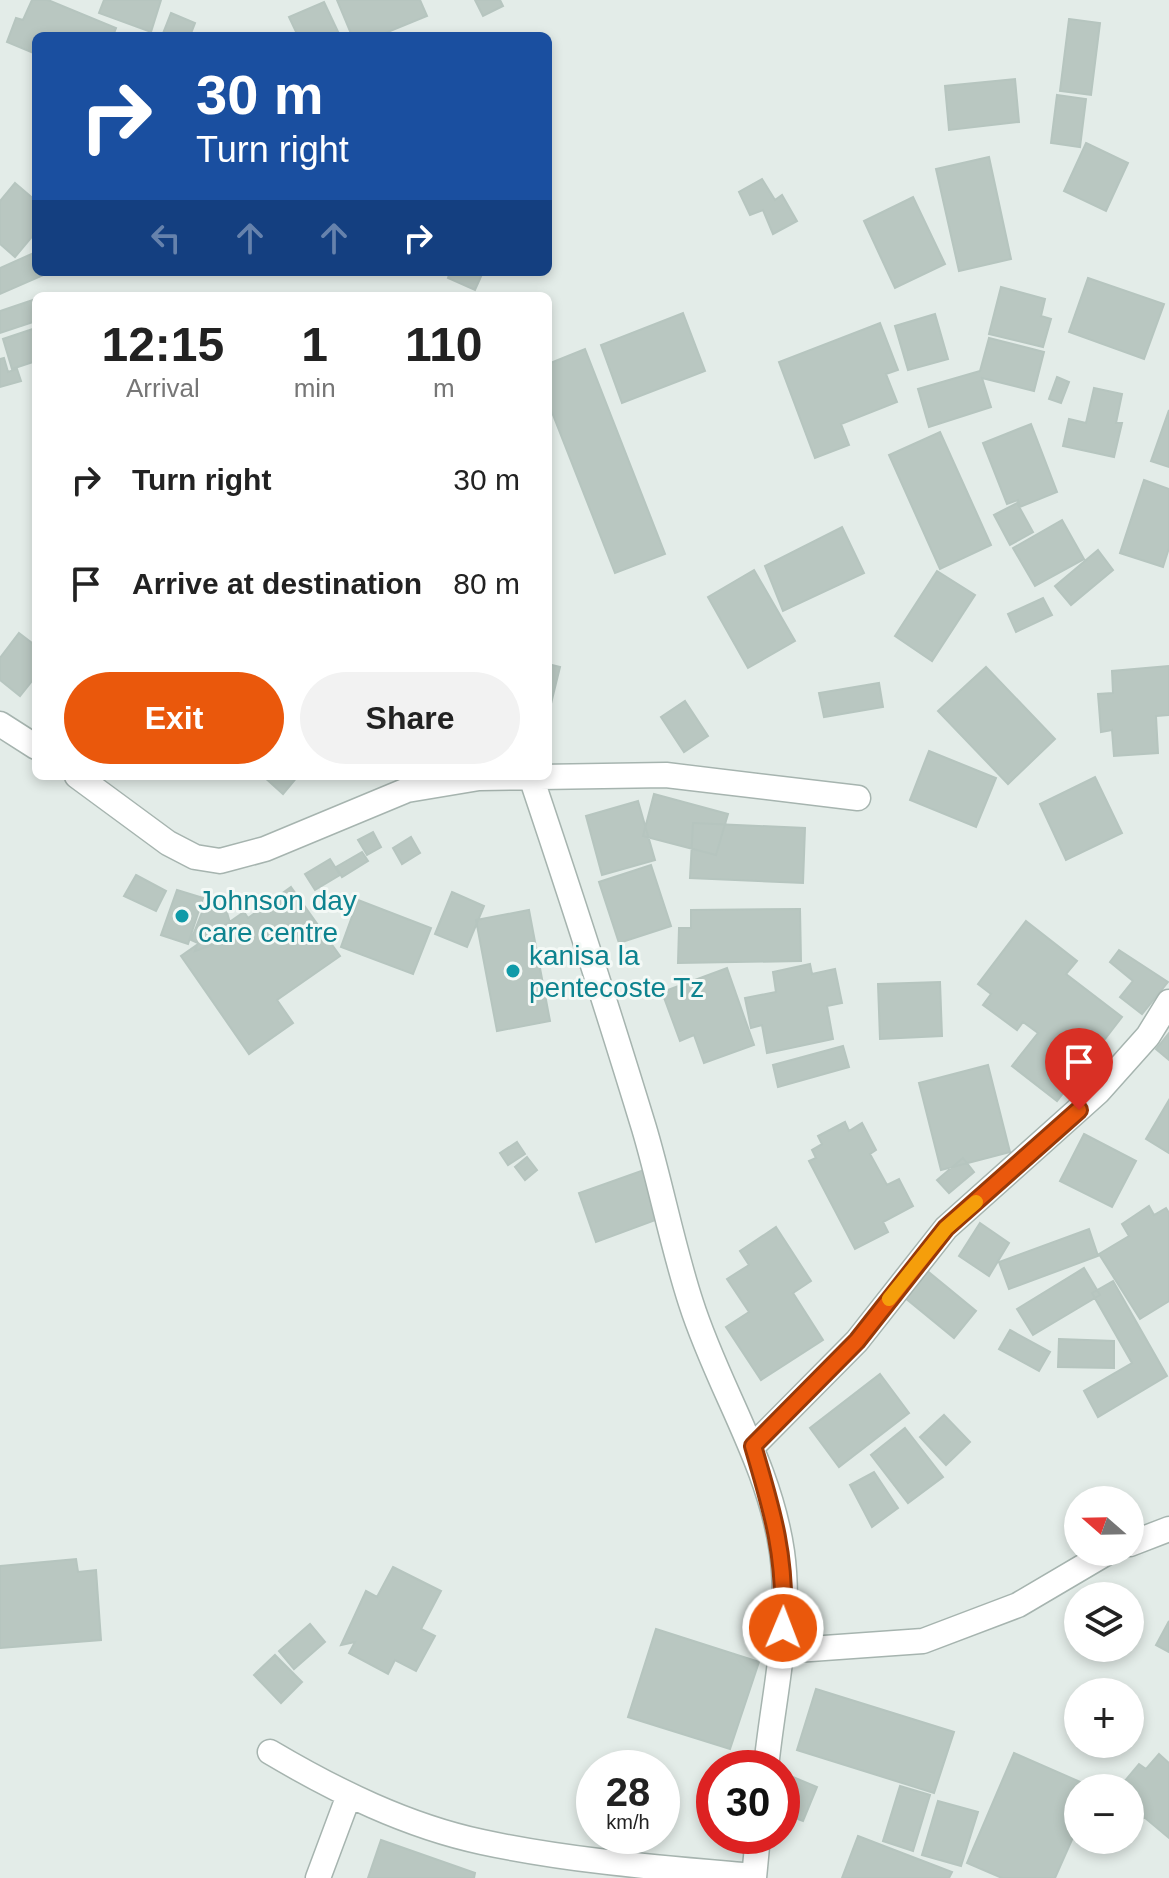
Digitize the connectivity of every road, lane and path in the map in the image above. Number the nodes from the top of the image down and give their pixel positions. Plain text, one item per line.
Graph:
1 (0, 724) edge
2 (32, 744) edge
3 (552, 777) edge
4 (82, 780) edge
5 (467, 780) edge
6 (532, 780) edge
7 (858, 798) dead end
8 (1169, 1002) edge
9 (753, 1446) junction
10 (1169, 1529) edge
11 (1144, 1539) edge
12 (1084, 1566) edge
13 (782, 1651) junction
14 (768, 1750) edge
15 (270, 1752) dead end
16 (349, 1795) junction
17 (756, 1854) edge
18 (754, 1877) edge
19 (318, 1878) edge

1 - 2 street
3 - 7 street
4 - 5 street
6 - 9 street
8 - 9 street
9 - 13 street
10 - 11 street
12 - 13 street
13 - 14 street
15 - 16 street
16 - 18 street
16 - 19 street
17 - 18 street

